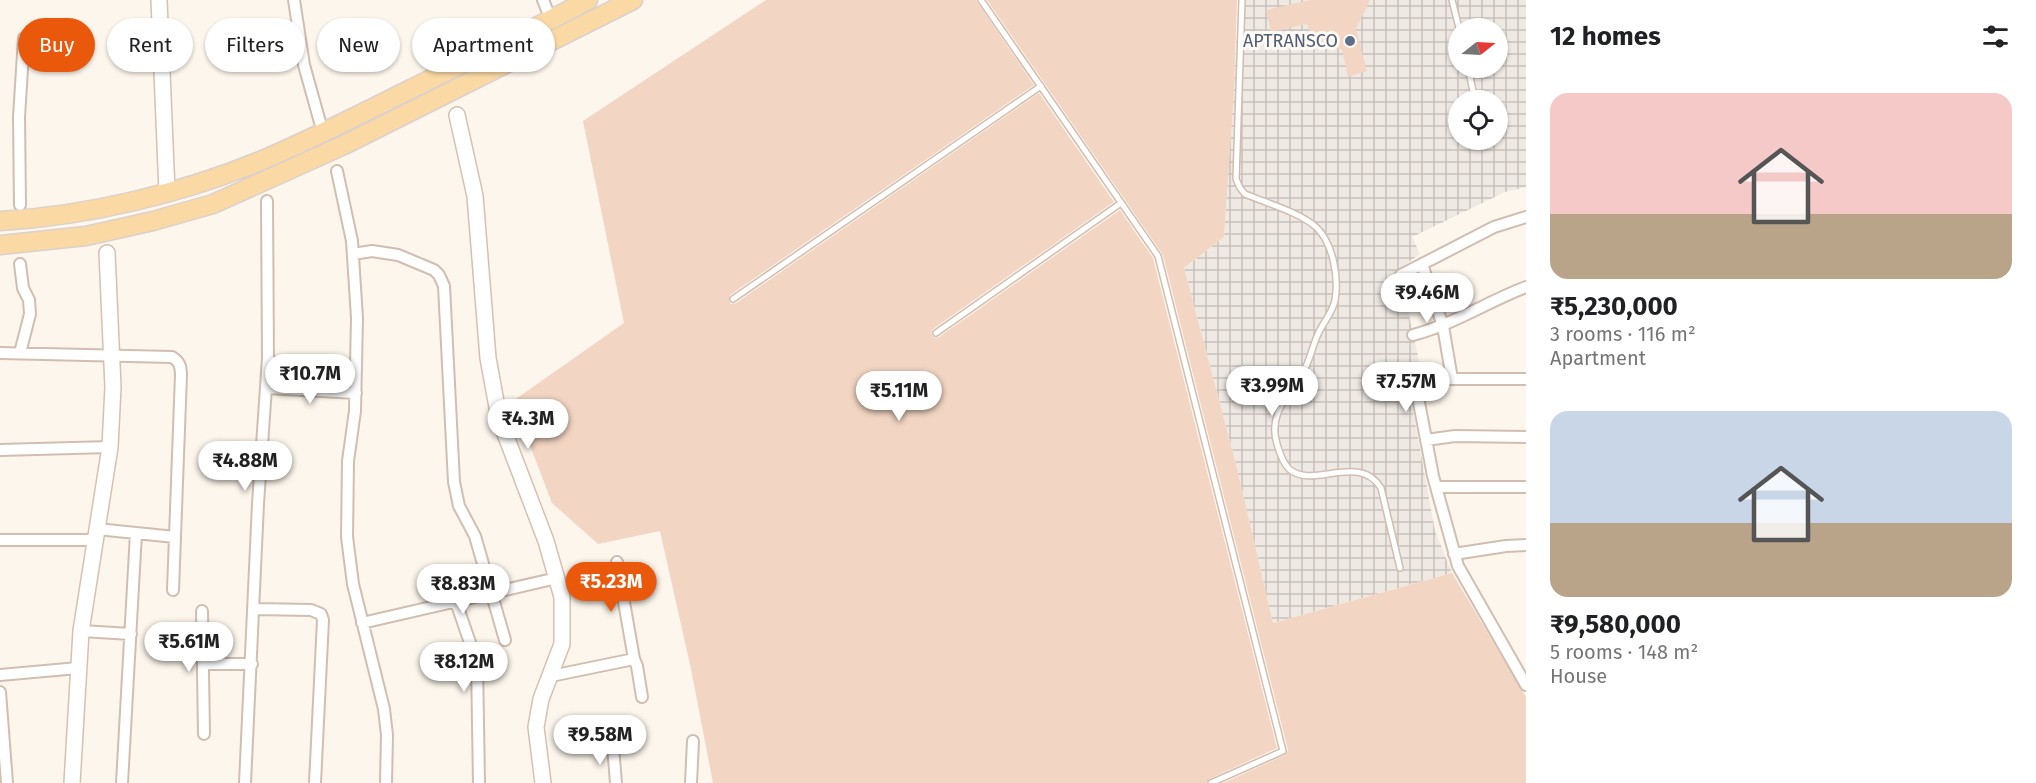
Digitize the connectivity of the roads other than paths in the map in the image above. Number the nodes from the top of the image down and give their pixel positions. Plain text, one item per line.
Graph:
1 (159, 0) edge
2 (294, 0) edge
3 (543, 0) edge
4 (633, 0) edge
5 (981, 0) edge
6 (1242, 0) edge
7 (1452, 0) edge
8 (582, 2) edge
9 (550, 18) edge
10 (554, 18) edge
11 (1456, 18) edge
12 (22, 72) edge
13 (446, 72) edge
14 (1041, 86) junction
15 (457, 115) dead end
16 (322, 133) junction
17 (338, 171) dead end
18 (167, 192) junction
19 (267, 201) dead end
20 (1121, 203) junction
21 (20, 205) dead end
22 (1526, 217) edge
23 (0, 221) edge
24 (0, 245) edge
25 (107, 254) dead end
26 (353, 254) junction
27 (20, 264) dead end
28 (1422, 264) junction
29 (1401, 275) dead end
30 (1526, 287) edge
31 (732, 299) dead end
32 (1443, 326) junction
33 (936, 333) dead end
34 (1413, 334) dead end
35 (0, 353) edge
36 (20, 353) junction
37 (111, 355) junction
38 (1452, 379) junction
39 (1526, 379) edge
40 (266, 388) junction
41 (356, 393) junction
42 (1526, 438) edge
43 (1426, 440) junction
44 (110, 447) junction
45 (0, 450) edge
46 (1436, 487) junction
47 (1526, 487) edge
48 (136, 533) junction
49 (96, 534) junction
50 (175, 537) junction
51 (0, 540) edge
52 (1526, 545) edge
53 (1454, 554) junction
54 (617, 562) dead end
55 (1400, 568) dead end
56 (557, 579) junction
57 (173, 590) dead end
58 (491, 594) junction
59 (456, 602) junction
60 (254, 609) junction
61 (202, 611) dead end
62 (362, 623) junction
63 (81, 631) junction
64 (131, 634) junction
65 (505, 640) dead end
66 (634, 659) junction
67 (203, 664) junction
68 (252, 664) junction
69 (78, 668) junction
70 (0, 675) edge
71 (551, 676) junction
72 (1526, 685) edge
73 (0, 692) edge
74 (642, 697) dead end
75 (204, 734) dead end
76 (693, 741) dead end
77 (613, 746) dead end
78 (7, 783) edge
79 (72, 783) edge
80 (122, 783) edge
81 (245, 783) edge
82 (315, 783) edge
83 (386, 783) edge
84 (479, 783) edge
85 (543, 783) edge
86 (616, 783) edge
87 (691, 783) edge
88 (1211, 783) edge

1 - 18 street
2 - 16 street
3 - 9 street
4 - 24 main road
5 - 14 lane
6 - 55 lane
7 - 11 lane
8 - 10 main road
12 - 21 street
13 - 16 main road
14 - 20 lane
14 - 31 lane
15 - 56 street
16 - 18 main road
17 - 26 street
18 - 23 main road
19 - 40 street
20 - 33 lane
20 - 88 lane
22 - 28 street
25 - 37 street
26 - 41 street
26 - 58 street
27 - 36 street
28 - 29 street
28 - 32 street
30 - 32 street
32 - 34 street
32 - 38 street
35 - 36 street
36 - 37 street
37 - 44 street
37 - 50 street
38 - 39 street
38 - 43 street
40 - 41 street
40 - 60 street
41 - 62 street
42 - 43 street
43 - 46 street
44 - 45 street
44 - 49 street
46 - 47 street
46 - 53 street
48 - 49 street
48 - 50 street
48 - 64 street
49 - 51 street
49 - 63 street
50 - 57 street
52 - 53 street
53 - 72 street
54 - 66 street
56 - 58 street
56 - 71 street
58 - 59 street
58 - 65 street
59 - 62 street
59 - 84 street
60 - 68 street
60 - 82 street
61 - 67 street
62 - 83 street
63 - 64 street
63 - 69 street
64 - 80 street
66 - 71 street
66 - 74 street
67 - 68 street
67 - 75 street
68 - 81 street
69 - 70 street
69 - 79 street
71 - 85 street
73 - 78 street
76 - 87 street
77 - 86 street

